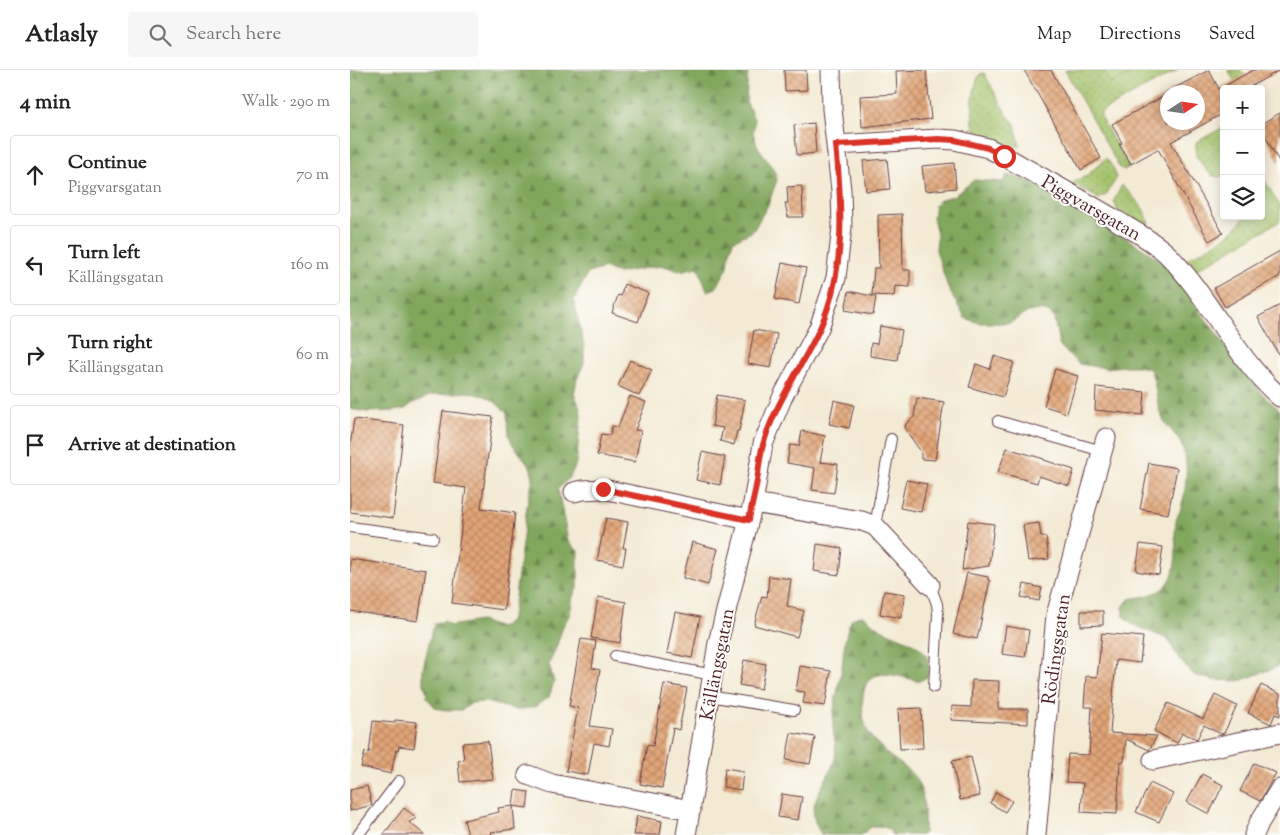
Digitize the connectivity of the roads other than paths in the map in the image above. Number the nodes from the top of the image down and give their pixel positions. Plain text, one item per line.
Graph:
1 (832, 70) edge
2 (836, 145) junction
3 (1280, 397) edge
4 (998, 421) dead end
5 (891, 439) dead end
6 (1104, 444) joint
7 (574, 492) dead end
8 (751, 511) junction
9 (875, 526) junction
10 (350, 527) edge
11 (433, 538) dead end
12 (930, 585) joint
13 (615, 656) dead end
14 (713, 675) junction
15 (934, 687) dead end
16 (709, 696) junction
17 (794, 710) dead end
18 (1280, 734) edge
19 (1153, 760) dead end
20 (528, 775) dead end
21 (399, 781) dead end
22 (1280, 789) edge
23 (691, 810) junction
24 (358, 835) edge
25 (686, 835) edge
26 (1036, 835) edge
27 (1254, 835) edge

1 - 2 street, Källängsgatan
2 - 3 street, Piggvarsgatan
2 - 8 street, Källängsgatan
4 - 6 lane
5 - 9 lane
6 - 26 street, Rödingsgatan
7 - 8 street
8 - 9 street
8 - 14 street, Källängsgatan
9 - 12 street
10 - 11 lane
12 - 15 lane
13 - 14 lane
14 - 16 street, Källängsgatan
16 - 17 lane
16 - 23 street, Källängsgatan
18 - 19 street
20 - 23 street
21 - 24 lane
22 - 27 street
23 - 25 street, Källängsgatan

